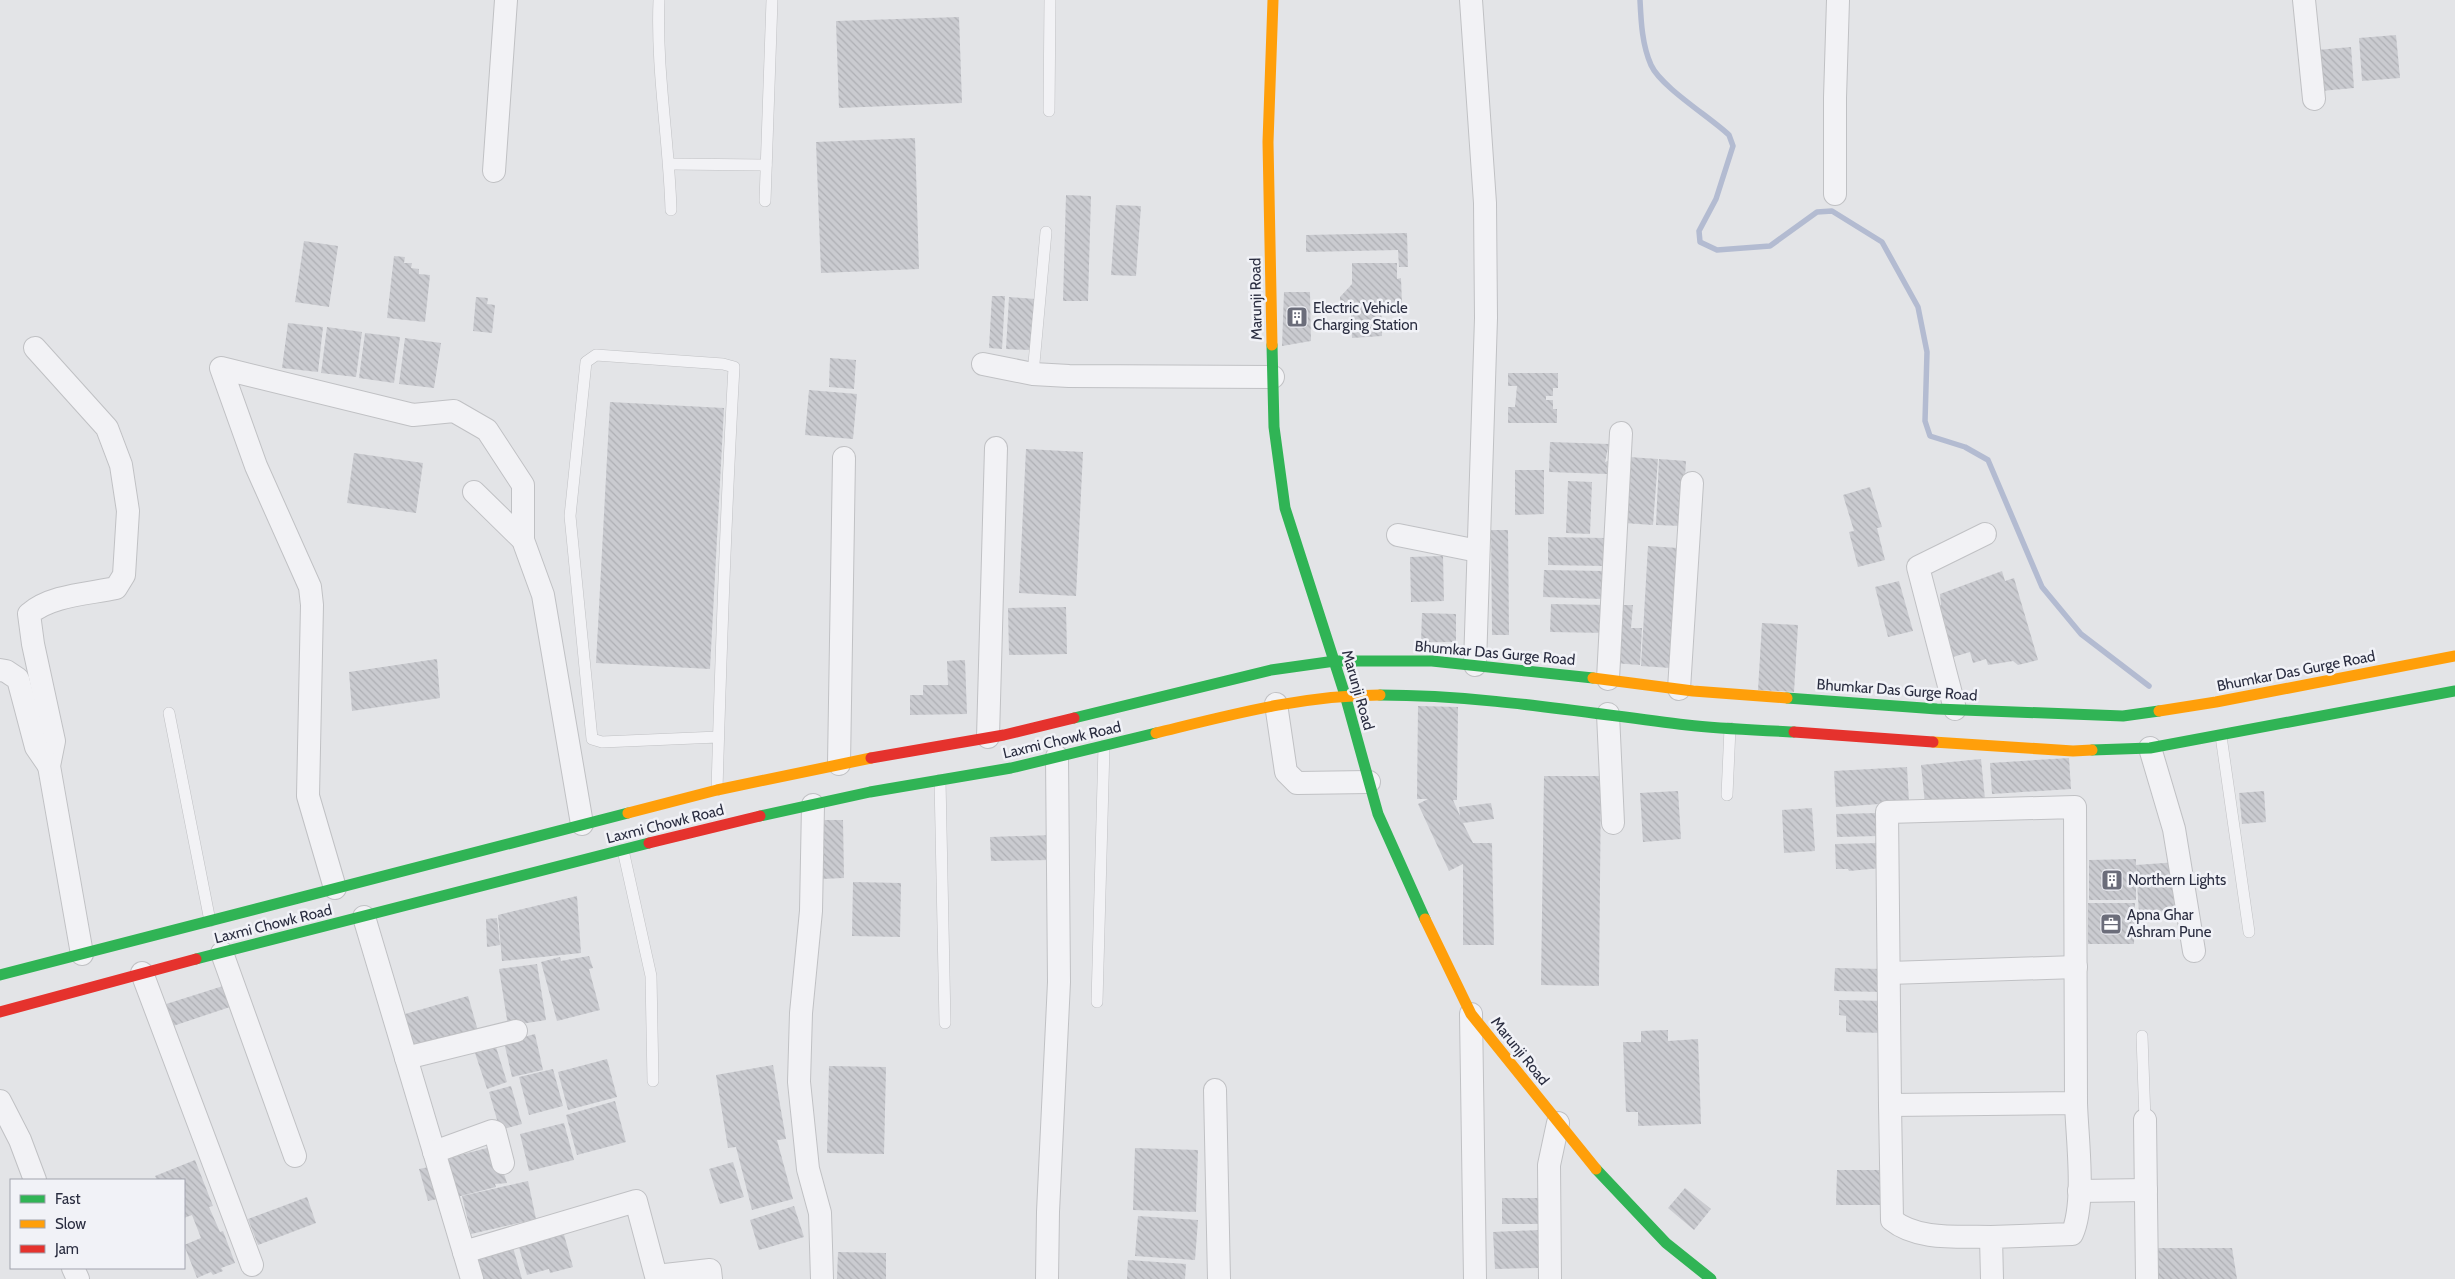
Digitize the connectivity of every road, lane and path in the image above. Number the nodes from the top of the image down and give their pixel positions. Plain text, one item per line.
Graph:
1 (506, 0) edge
2 (659, 0) edge
3 (772, 0) edge
4 (1050, 0) edge
5 (1273, 0) edge
6 (1471, 0) edge
7 (1838, 0) edge
8 (2304, 0) edge
9 (2314, 99) dead end
10 (1049, 111) dead end
11 (670, 164) junction
12 (766, 165) junction
13 (494, 171) dead end
14 (1836, 194) dead end
15 (765, 201) dead end
16 (671, 210) dead end
17 (1046, 232) dead end
18 (35, 348) dead end
19 (983, 364) dead end
20 (1033, 374) junction
21 (1272, 377) junction
22 (1621, 433) dead end
23 (996, 448) dead end
24 (844, 458) dead end
25 (1692, 484) dead end
26 (474, 492) dead end
27 (1985, 534) dead end
28 (1398, 535) dead end
29 (524, 540) junction
30 (1478, 551) junction
31 (2455, 656) edge
32 (1335, 661) junction
33 (1475, 665) junction
34 (0, 670) edge
35 (1608, 679) junction
36 (2455, 691) edge
37 (1679, 694) junction
38 (1345, 695) junction
39 (1276, 704) junction
40 (1946, 709) junction
41 (168, 713) dead end
42 (1608, 714) junction
43 (1730, 728) junction
44 (1935, 733) junction
45 (2221, 736) junction
46 (718, 737) junction
47 (988, 738) junction
48 (1104, 746) junction
49 (2150, 748) junction
50 (1057, 757) junction
51 (839, 764) junction
52 (49, 766) junction
53 (940, 780) junction
54 (1369, 782) junction
55 (717, 790) junction
56 (1727, 795) dead end
57 (805, 803) junction
58 (1613, 822) dead end
59 (582, 824) junction
60 (623, 850) junction
61 (349, 887) junction
62 (363, 912) junction
63 (210, 920) junction
64 (2249, 932) dead end
65 (2194, 951) dead end
66 (222, 953) junction
67 (82, 954) junction
68 (2076, 968) junction
69 (142, 973) junction
70 (1889, 973) junction
71 (0, 975) edge
72 (1097, 1002) dead end
73 (0, 1012) edge
74 (1471, 1014) junction
75 (945, 1023) dead end
76 (516, 1032) dead end
77 (2142, 1036) dead end
78 (406, 1058) junction
79 (653, 1081) dead end
80 (1215, 1090) dead end
81 (0, 1101) edge
82 (2076, 1103) junction
83 (1890, 1105) junction
84 (2145, 1120) joint
85 (1558, 1123) junction
86 (434, 1152) junction
87 (295, 1156) dead end
88 (503, 1162) dead end
89 (35, 1179) edge
90 (2146, 1190) junction
91 (2079, 1192) junction
92 (1990, 1237) junction
93 (464, 1252) junction
94 (252, 1265) dead end
95 (1689, 1270) edge
96 (472, 1279) edge
97 (711, 1279) edge
98 (822, 1279) edge
99 (1047, 1279) edge
100 (1219, 1279) edge
101 (1475, 1279) edge
102 (1550, 1279) edge
103 (1711, 1279) edge
104 (1992, 1279) edge
105 (2147, 1279) edge

1 - 13 street
2 - 11 lane
3 - 12 lane
4 - 10 lane
5 - 21 main road, Marunji Road
6 - 30 street
7 - 14 street
8 - 9 street
11 - 12 lane
11 - 16 lane
12 - 15 lane
17 - 20 lane
18 - 52 street
19 - 20 street
20 - 21 street
21 - 32 main road, Marunji Road
22 - 35 street
23 - 47 street
24 - 51 street
25 - 37 street
26 - 29 street
27 - 40 street
28 - 30 street
29 - 59 street
29 - 61 street
30 - 33 street
31 - 40 main road, Bhumkar Das Gurge Road
32 - 33 main road, Bhumkar Das Gurge Road
32 - 38 main road, Marunji Road
32 - 47 main road, Laxmi Chowk Road
33 - 35 main road, Bhumkar Das Gurge Road
34 - 52 street
35 - 37 main road, Bhumkar Das Gurge Road
36 - 45 main road
37 - 40 main road, Bhumkar Das Gurge Road
38 - 39 main road, Laxmi Chowk Road
38 - 42 main road
38 - 54 main road, Marunji Road
39 - 48 main road, Laxmi Chowk Road
39 - 54 street
40 - 44 main road
41 - 63 lane
42 - 43 main road
42 - 58 street
43 - 44 main road
43 - 56 lane
44 - 49 main road
45 - 49 main road
45 - 64 lane
46 - 46 lane
46 - 55 lane
47 - 51 main road, Laxmi Chowk Road
48 - 50 main road, Laxmi Chowk Road
48 - 72 lane
49 - 65 street
50 - 53 main road, Laxmi Chowk Road
50 - 99 street
51 - 55 main road, Laxmi Chowk Road
52 - 67 street
53 - 57 main road, Laxmi Chowk Road
53 - 75 lane
54 - 74 main road, Marunji Road
55 - 59 main road, Laxmi Chowk Road
57 - 60 main road, Laxmi Chowk Road
57 - 98 street
59 - 61 main road, Laxmi Chowk Road
60 - 62 main road, Laxmi Chowk Road
60 - 79 lane
61 - 63 main road, Laxmi Chowk Road
62 - 66 main road, Laxmi Chowk Road
62 - 78 street
63 - 67 main road, Laxmi Chowk Road
66 - 69 main road, Laxmi Chowk Road
66 - 87 street
67 - 71 main road, Laxmi Chowk Road
68 - 70 street
68 - 70 street
68 - 82 street
69 - 73 main road, Laxmi Chowk Road
69 - 94 street
70 - 83 street
74 - 85 main road, Marunji Road
74 - 101 street
76 - 78 street
77 - 84 lane
78 - 86 street
80 - 100 street
81 - 89 street
82 - 83 street
82 - 91 street
83 - 92 street
84 - 90 street
85 - 95 main road, Marunji Road
85 - 102 street
86 - 88 street
86 - 93 street
90 - 91 street
90 - 105 street
91 - 92 street
92 - 104 street
93 - 96 street
93 - 97 street
95 - 103 main road, Marunji Road

